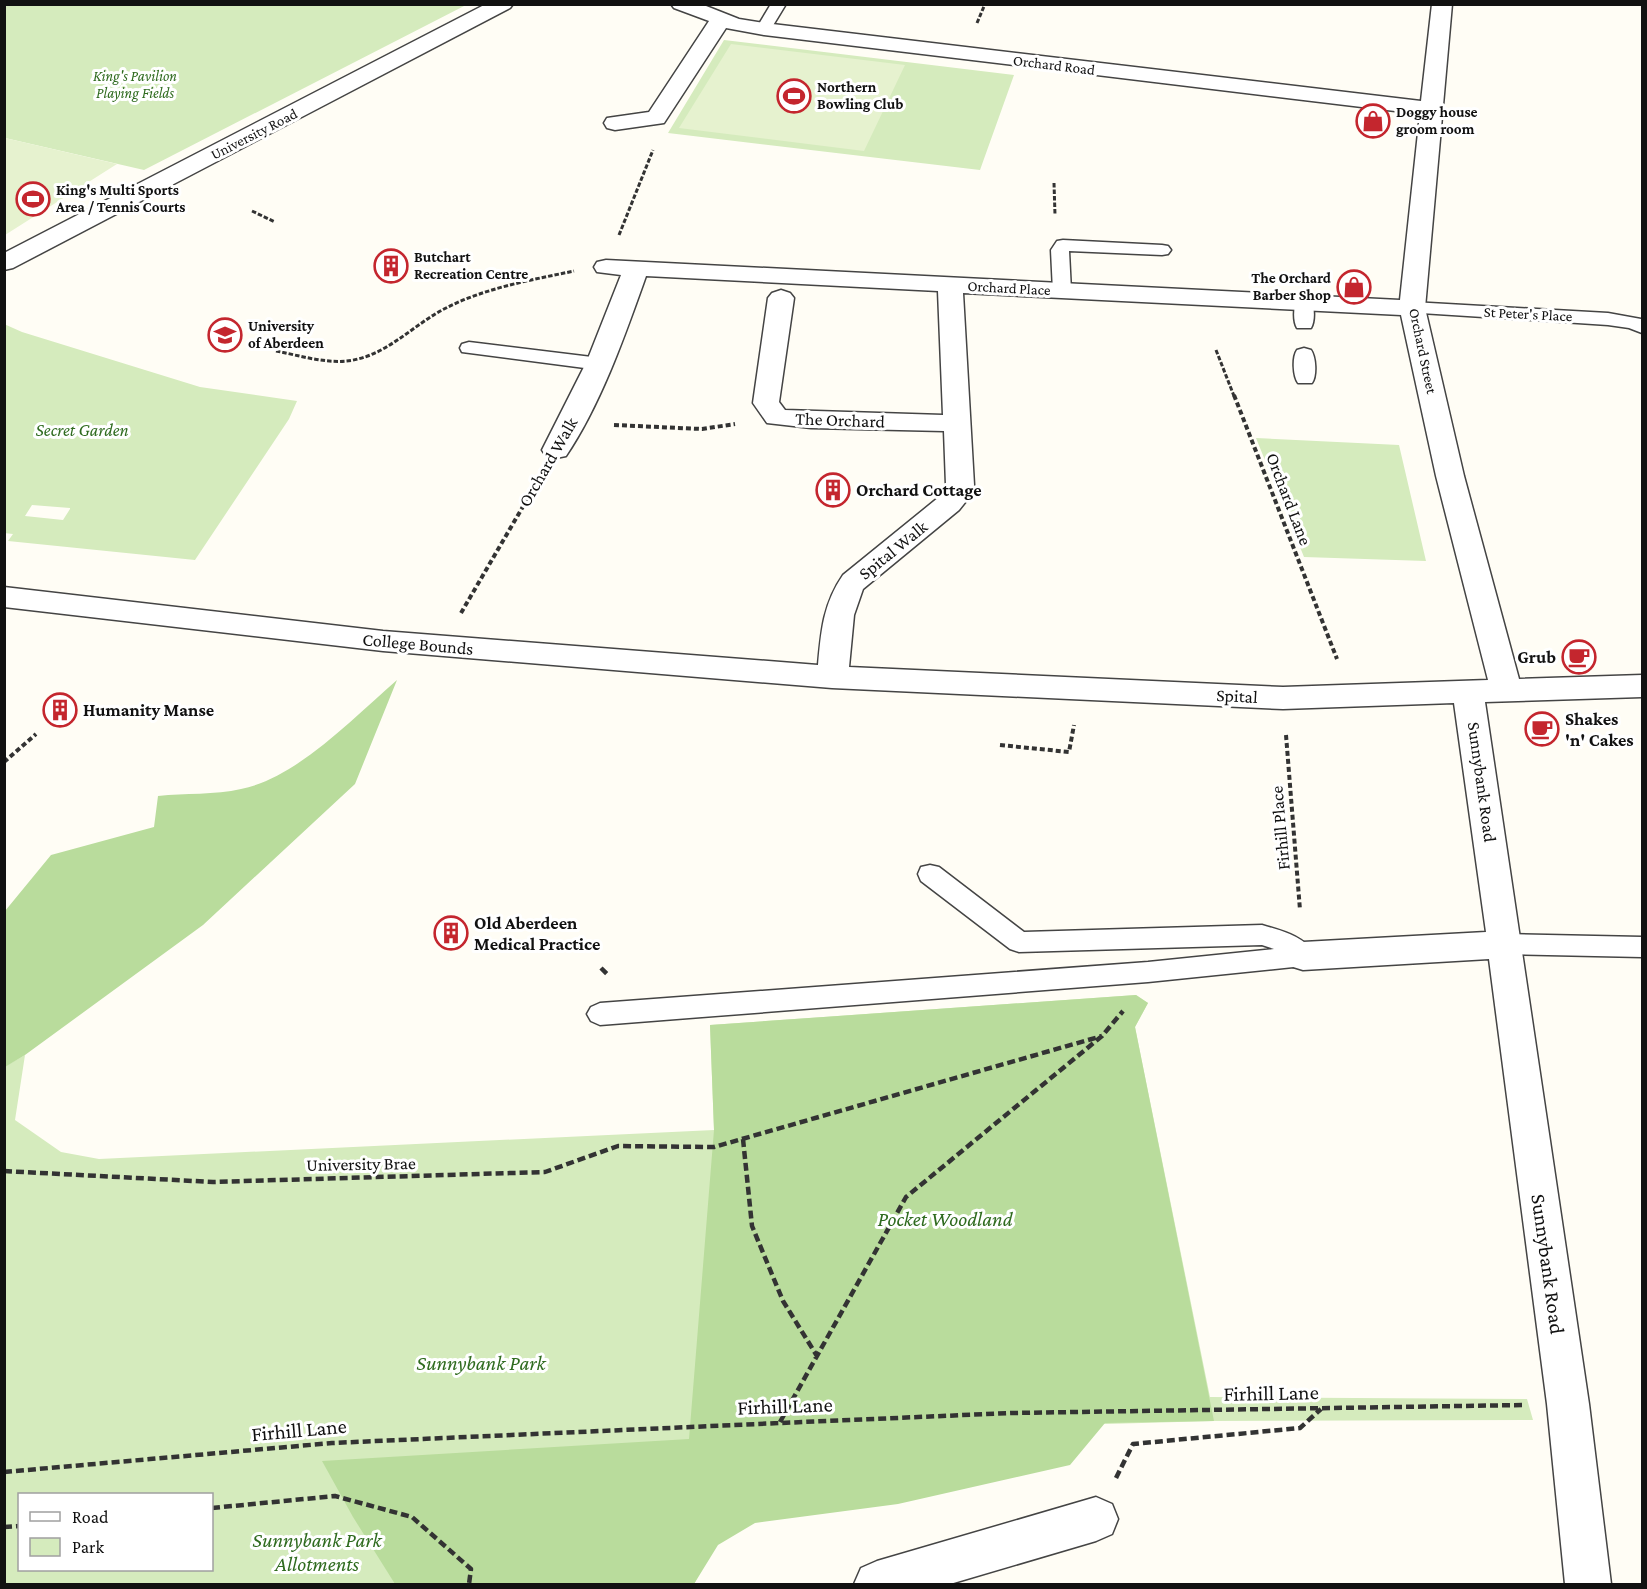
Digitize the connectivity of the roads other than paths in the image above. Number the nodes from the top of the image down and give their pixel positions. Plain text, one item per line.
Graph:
1 (503, 4) edge
2 (681, 4) edge
3 (779, 4) edge
4 (1442, 4) edge
5 (721, 19) junction
6 (764, 30) junction
7 (1431, 109) junction
8 (615, 123) dead end
9 (1162, 250) dead end
10 (4, 263) edge
11 (606, 267) road end
12 (636, 269) junction
13 (950, 285) junction
14 (1062, 291) junction
15 (781, 298) dead end
16 (1412, 308) junction
17 (1621, 320) junction
18 (1642, 321) edge
19 (1642, 328) edge
20 (469, 348) dead end
21 (1304, 354) dead end
22 (600, 364) junction
23 (1305, 379) dead end
24 (956, 423) junction
25 (556, 450) road end
26 (4, 597) edge
27 (832, 677) junction
28 (1642, 686) edge
29 (1506, 690) junction
30 (1468, 691) junction
31 (930, 874) dead end
32 (1505, 944) junction
33 (1642, 947) edge
34 (1303, 956) junction
35 (600, 1014) dead end
36 (1096, 1519) road end
37 (877, 1584) edge
38 (1588, 1584) edge

1 - 10 street, University Road
2 - 5 street, Orchard Road
3 - 6 lane
4 - 7 street, Orchard Street
5 - 6 street, Orchard Road
5 - 8 street
6 - 7 street, Orchard Road
7 - 16 street, Orchard Street
9 - 14 lane
11 - 12 street, Orchard Place
12 - 13 street, Orchard Place
12 - 22 street, Orchard Walk
13 - 14 street, Orchard Place
13 - 24 street, Spital Walk
14 - 16 street, Orchard Place
15 - 24 street, The Orchard
16 - 17 lane, St Peter's Place
16 - 29 street, Orchard Street
17 - 18 lane
17 - 19 lane, St Peter's Place
20 - 22 lane
21 - 23 lane
22 - 25 street, Orchard Walk
24 - 27 street, Spital Walk
26 - 27 street, College Bounds
27 - 30 street, Spital
28 - 29 street, Spital
29 - 30 street, Spital
30 - 32 street, Sunnybank Road
31 - 34 lane
32 - 33 lane
32 - 34 street
32 - 38 street, Sunnybank Road
34 - 35 lane
36 - 37 street

